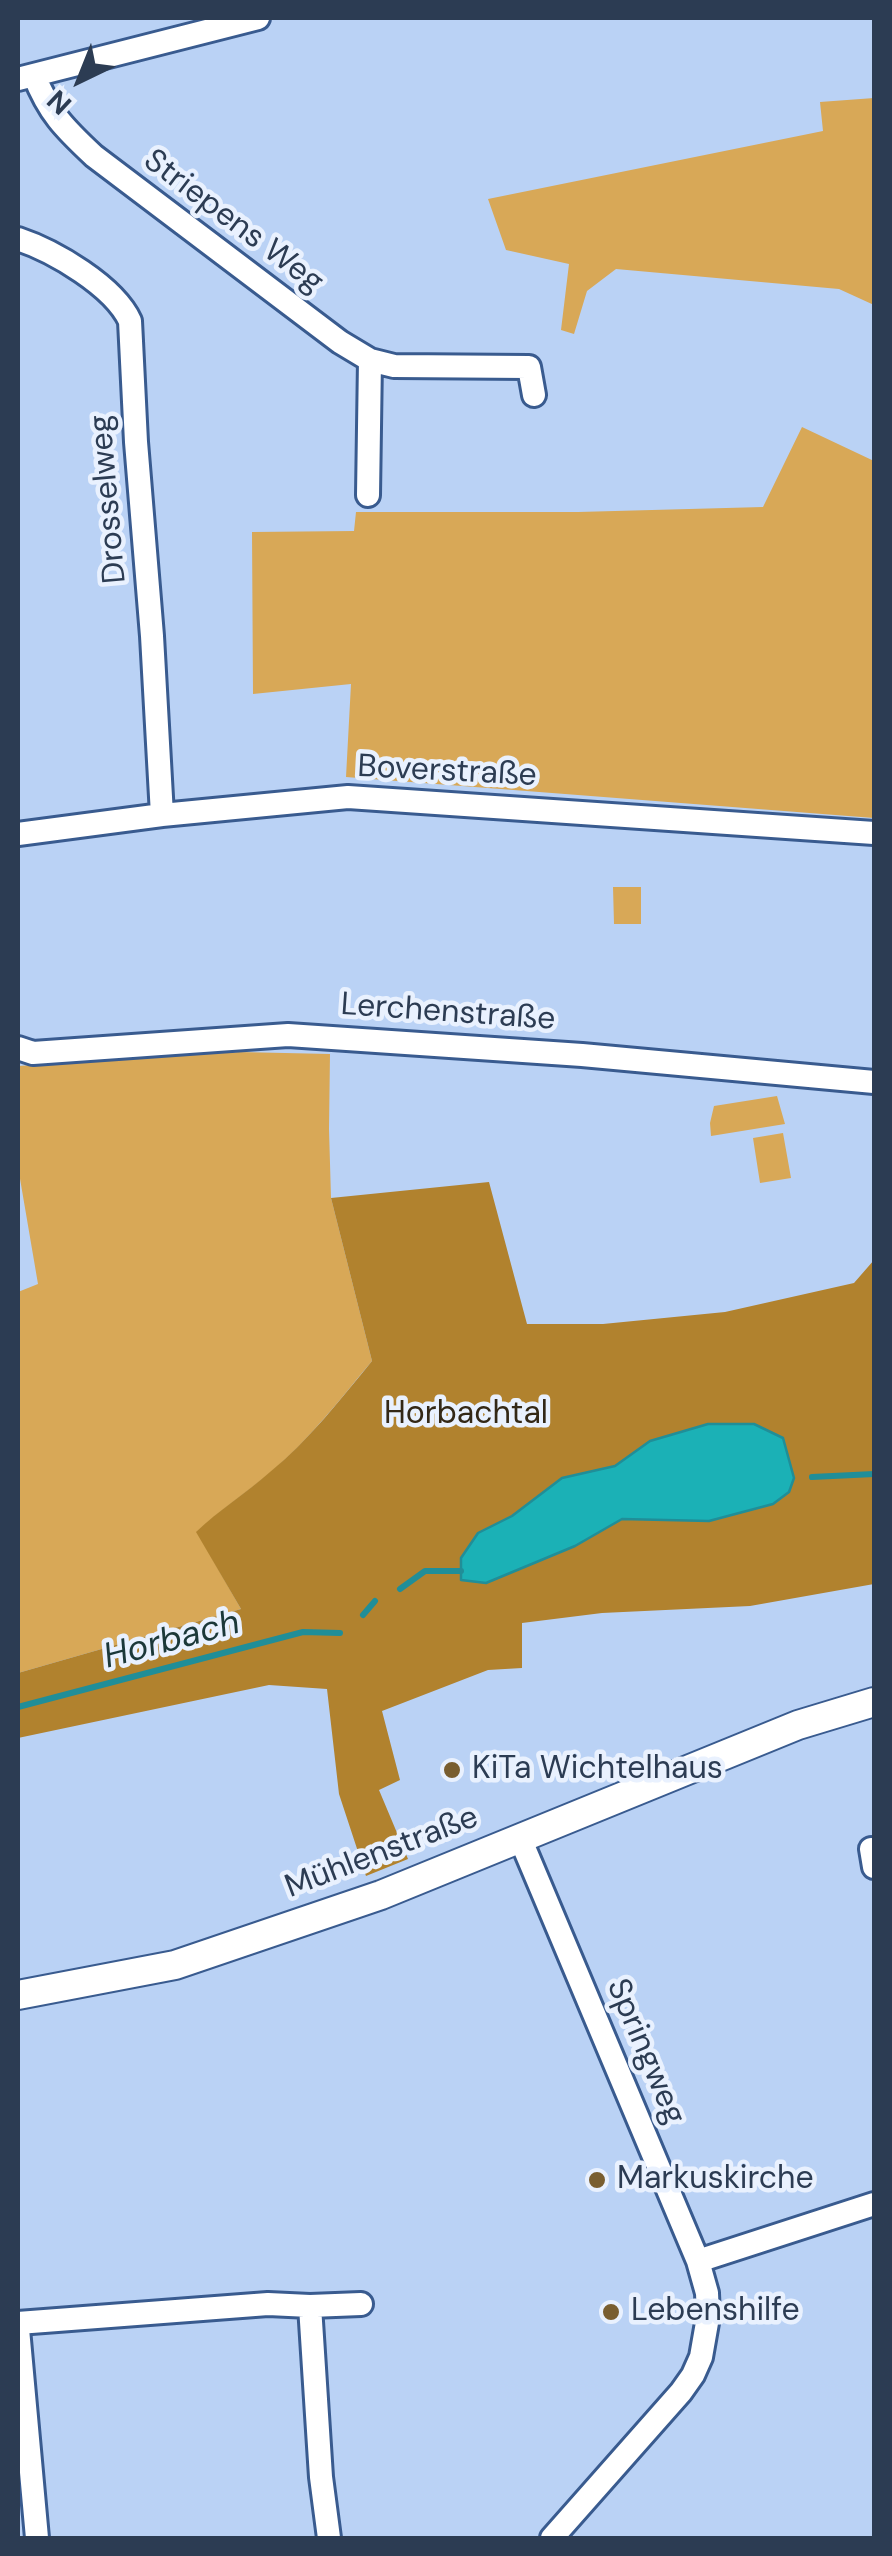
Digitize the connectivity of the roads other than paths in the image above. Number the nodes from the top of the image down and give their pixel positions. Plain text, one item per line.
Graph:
1 (258, 18) edge
2 (26, 77) edge
3 (18, 239) edge
4 (370, 360) junction
5 (534, 395) dead end
6 (368, 495) dead end
7 (162, 815) junction
8 (874, 833) edge
9 (18, 834) edge
10 (18, 1048) edge
11 (874, 1082) edge
12 (874, 1702) edge
13 (520, 1838) junction
14 (18, 1995) edge
15 (874, 2204) edge
16 (698, 2261) junction
17 (361, 2304) dead end
18 (310, 2306) junction
19 (18, 2326) edge
20 (37, 2538) edge
21 (329, 2538) edge
22 (552, 2538) edge

1 - 2 street
2 - 4 street, Striepens Weg
3 - 7 street, Drosselweg
4 - 5 street, Striepens Weg
4 - 6 street
7 - 8 street, Boverstraße
7 - 9 street, Boverstraße
10 - 11 street, Lerchenstraße
12 - 13 street, Mühlenstraße
13 - 14 street, Mühlenstraße
13 - 16 street, Springweg
15 - 16 street
16 - 22 street, Springweg
17 - 18 street
18 - 19 street
18 - 21 street
19 - 20 street

